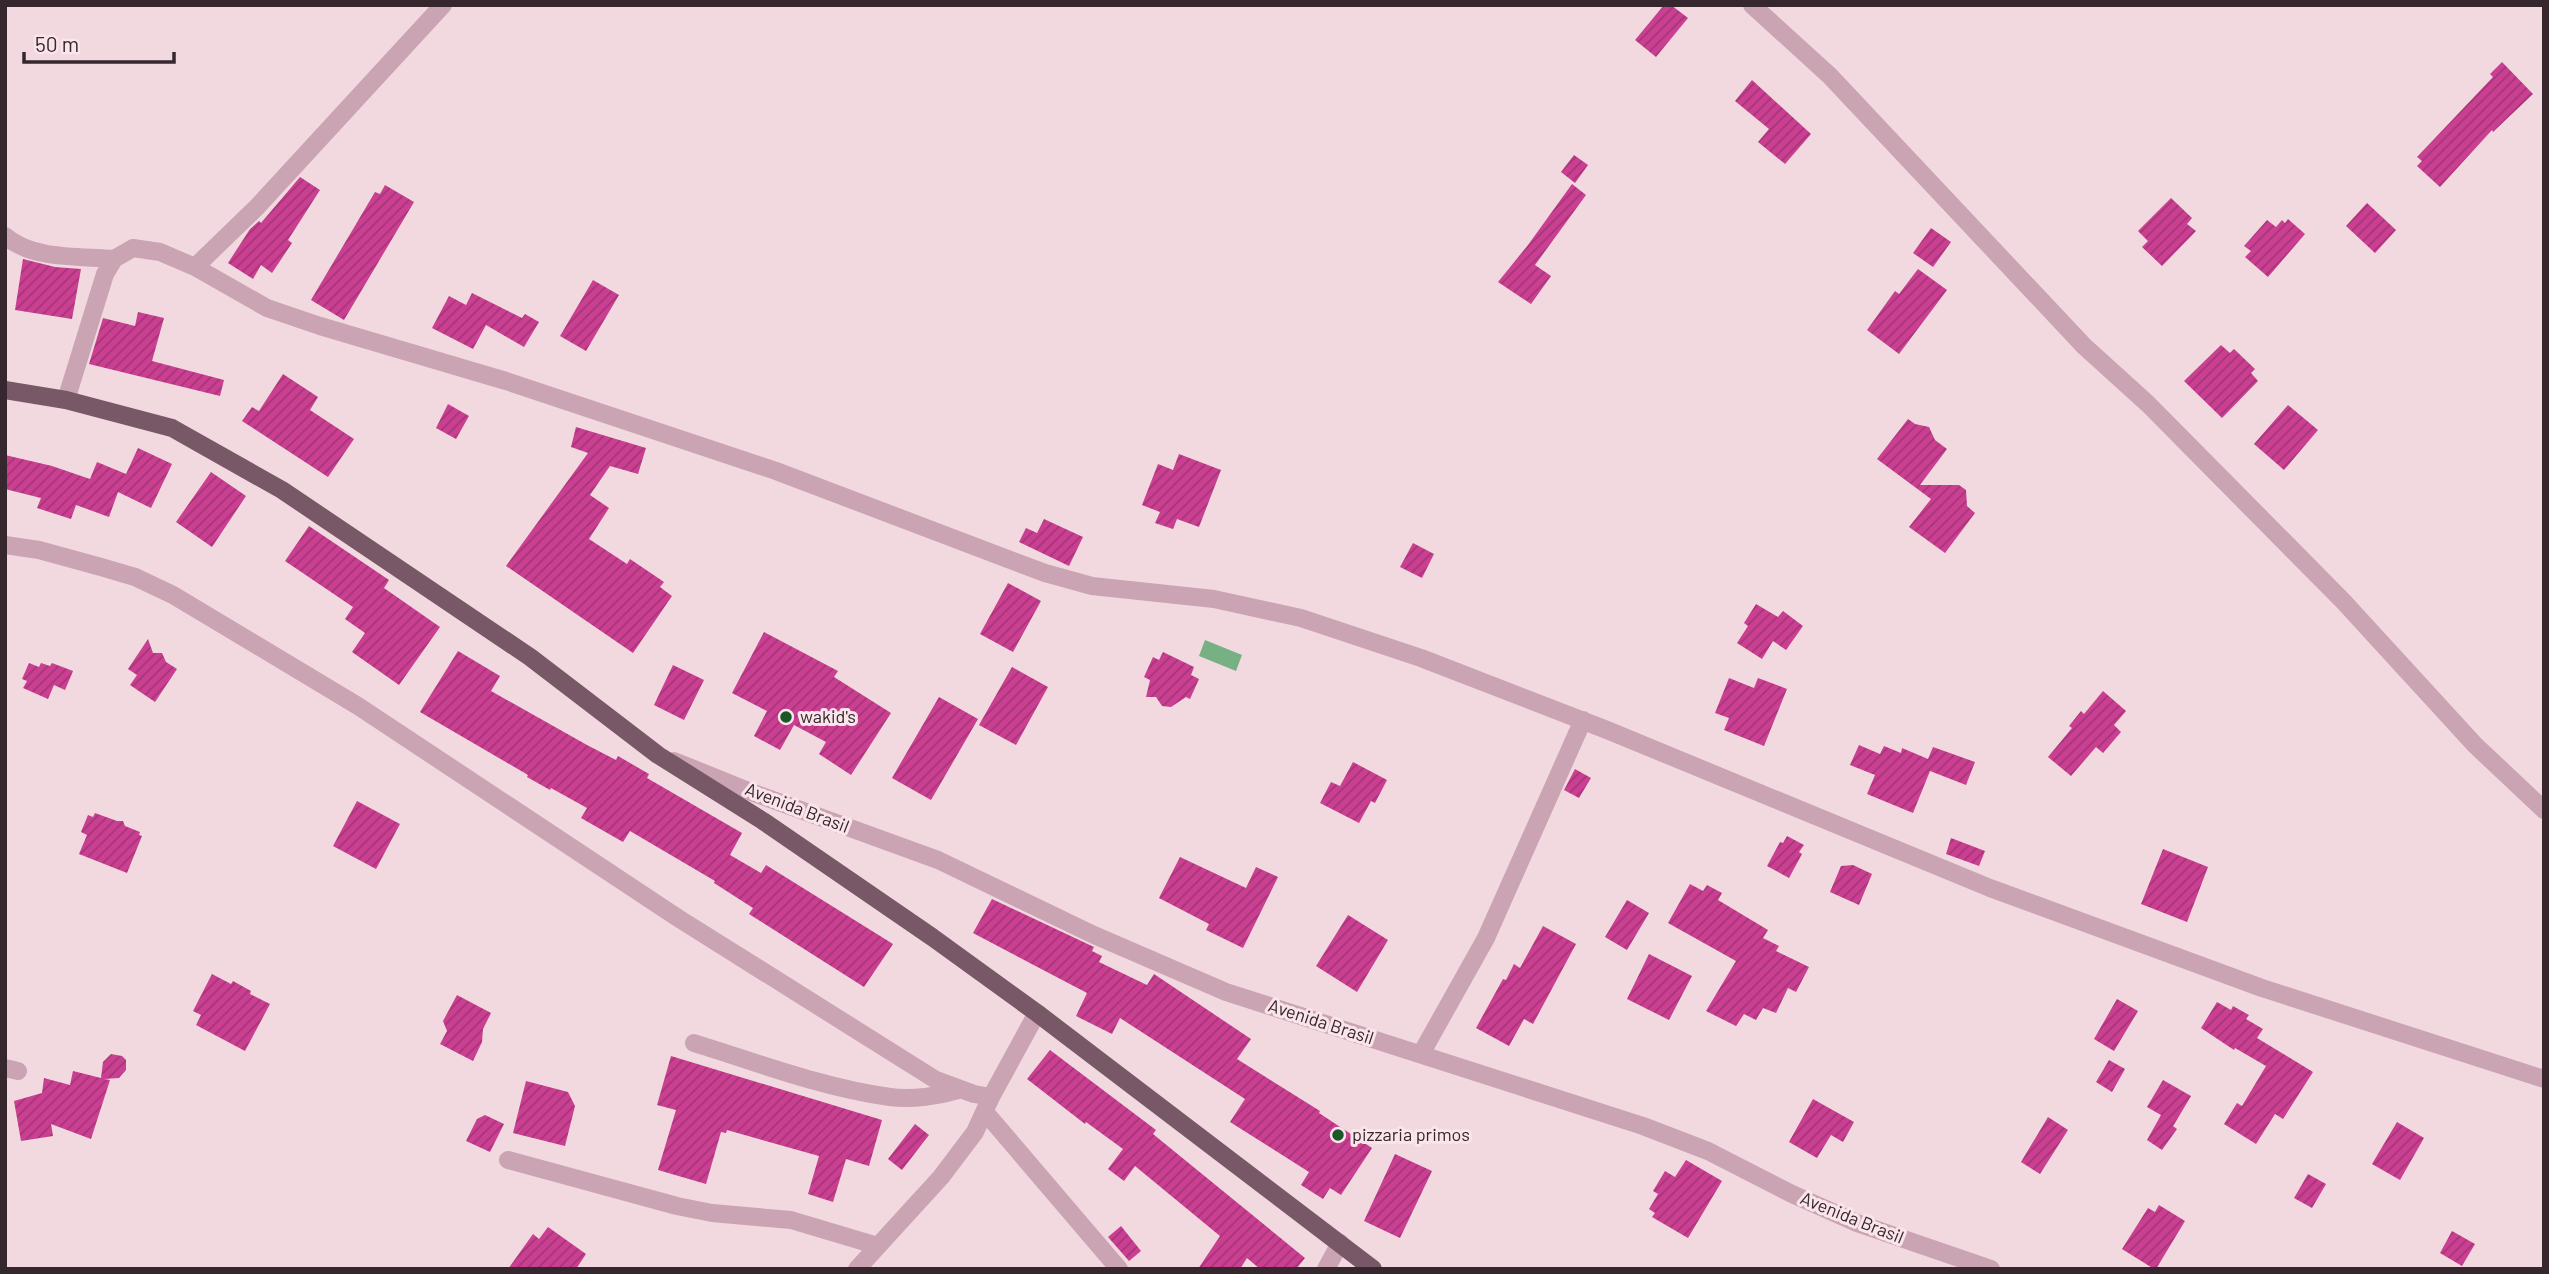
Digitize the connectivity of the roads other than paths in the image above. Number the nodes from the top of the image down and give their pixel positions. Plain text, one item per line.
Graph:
1 (443, 5) edge
2 (1752, 5) edge
3 (5, 236) edge
4 (114, 259) junction
5 (195, 267) junction
6 (5, 390) edge
7 (66, 400) junction
8 (5, 545) edge
9 (1583, 720) junction
10 (658, 755) junction
11 (2544, 810) edge
12 (1037, 1013) junction
13 (694, 1043) dead end
14 (1421, 1054) junction
15 (2544, 1079) edge
16 (960, 1090) junction
17 (988, 1105) junction
18 (508, 1160) dead end
19 (1340, 1243) junction
20 (878, 1246) junction
21 (857, 1269) edge
22 (1119, 1269) edge
23 (1326, 1269) edge
24 (1373, 1269) edge
25 (1991, 1269) edge

1 - 5 street
2 - 11 street
3 - 4 street
4 - 5 street
4 - 7 street
5 - 9 street
6 - 7 main road
7 - 10 main road
8 - 16 street
9 - 14 street
9 - 15 street
10 - 12 main road
10 - 14 street, Avenida Brasil
12 - 17 street
12 - 19 main road
13 - 16 street
14 - 25 street, Avenida Brasil
16 - 17 street
17 - 20 street
17 - 22 street
18 - 20 street
19 - 23 street
19 - 24 main road
20 - 21 street

